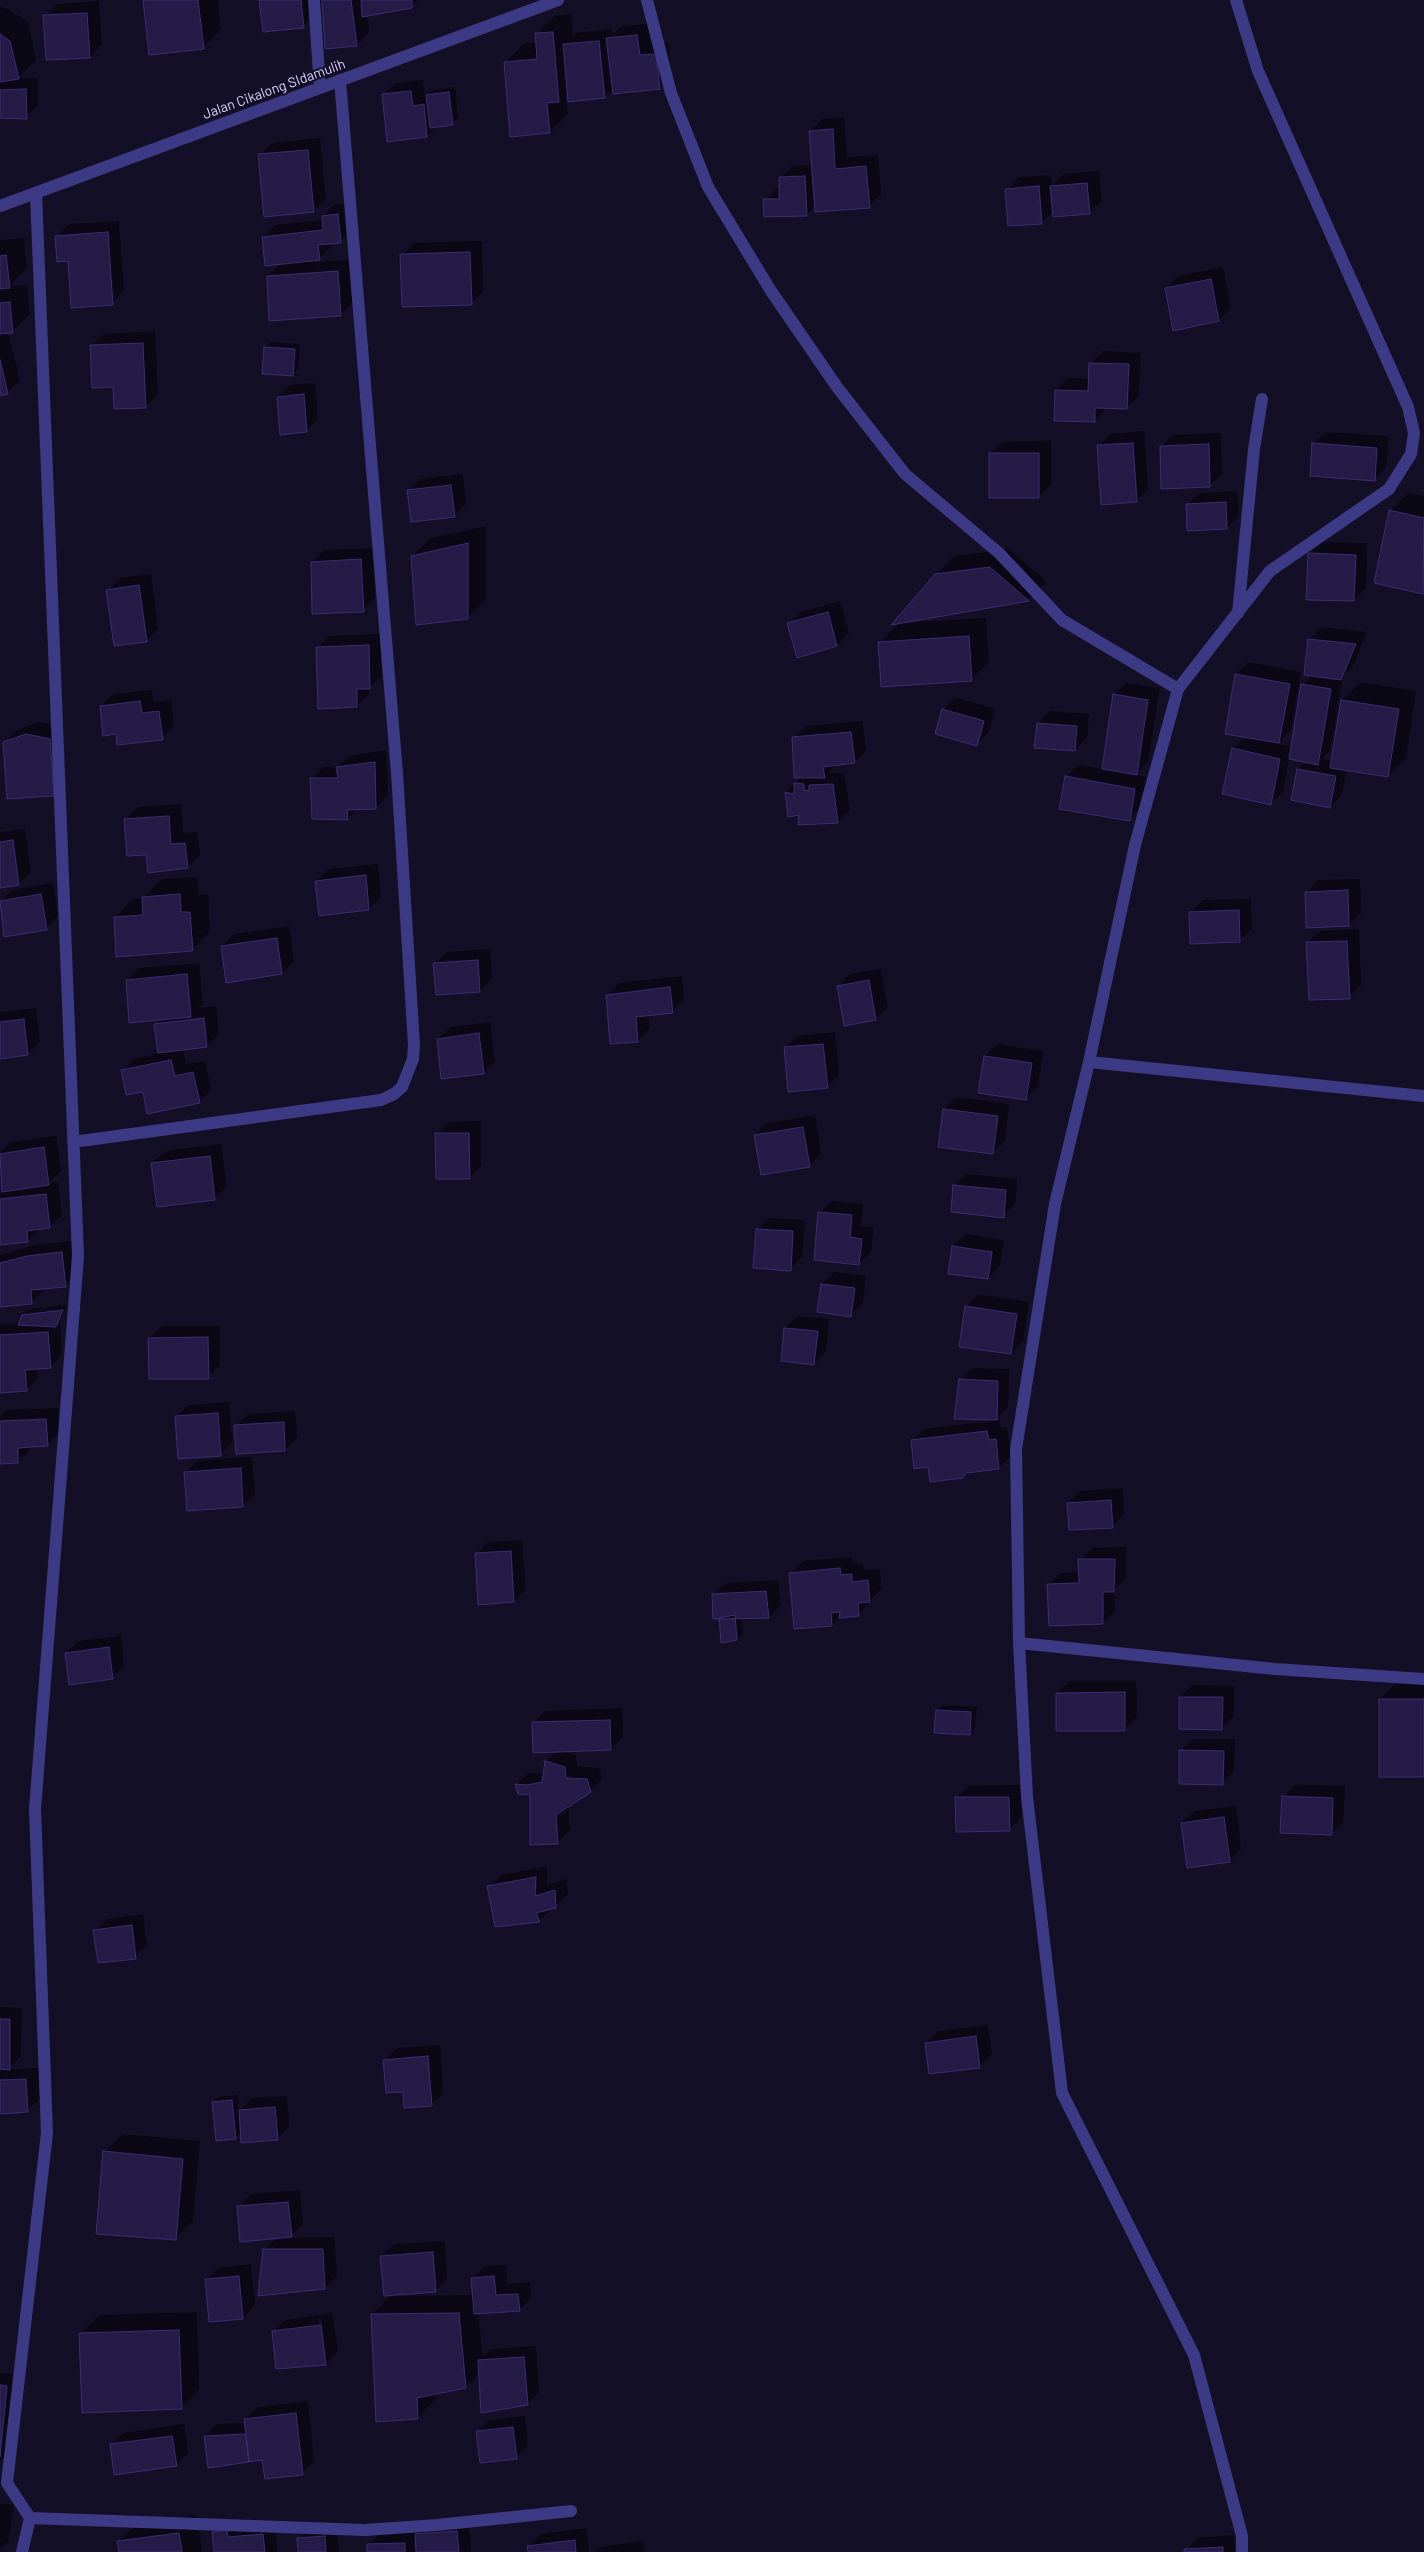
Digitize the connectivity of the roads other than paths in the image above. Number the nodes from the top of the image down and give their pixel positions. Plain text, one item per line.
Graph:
1 (314, 0) edge
2 (558, 0) edge
3 (647, 0) edge
4 (1236, 0) edge
5 (340, 80) junction
6 (320, 88) junction
7 (36, 193) junction
8 (0, 206) edge
9 (1262, 399) dead end
10 (1238, 613) junction
11 (1178, 689) junction
12 (1089, 1062) junction
13 (1424, 1096) edge
14 (73, 1142) junction
15 (1020, 1643) junction
16 (1424, 1679) edge
17 (4, 2484) edge
18 (571, 2510) dead end
19 (30, 2518) junction
20 (22, 2552) edge
21 (1242, 2552) edge

1 - 6 street
2 - 5 street, Jalan Cikalong SIdamulih
3 - 11 street
4 - 10 street
5 - 6 street, Jalan Cikalong SIdamulih
5 - 14 street
6 - 7 street, Jalan Cikalong SIdamulih
7 - 8 street, Jalan Cikalong SIdamulih
7 - 14 street
9 - 10 street
10 - 11 street
11 - 12 street
12 - 13 street
12 - 15 street
14 - 17 street
15 - 16 street
15 - 21 street
17 - 19 street
18 - 19 street
19 - 20 street

